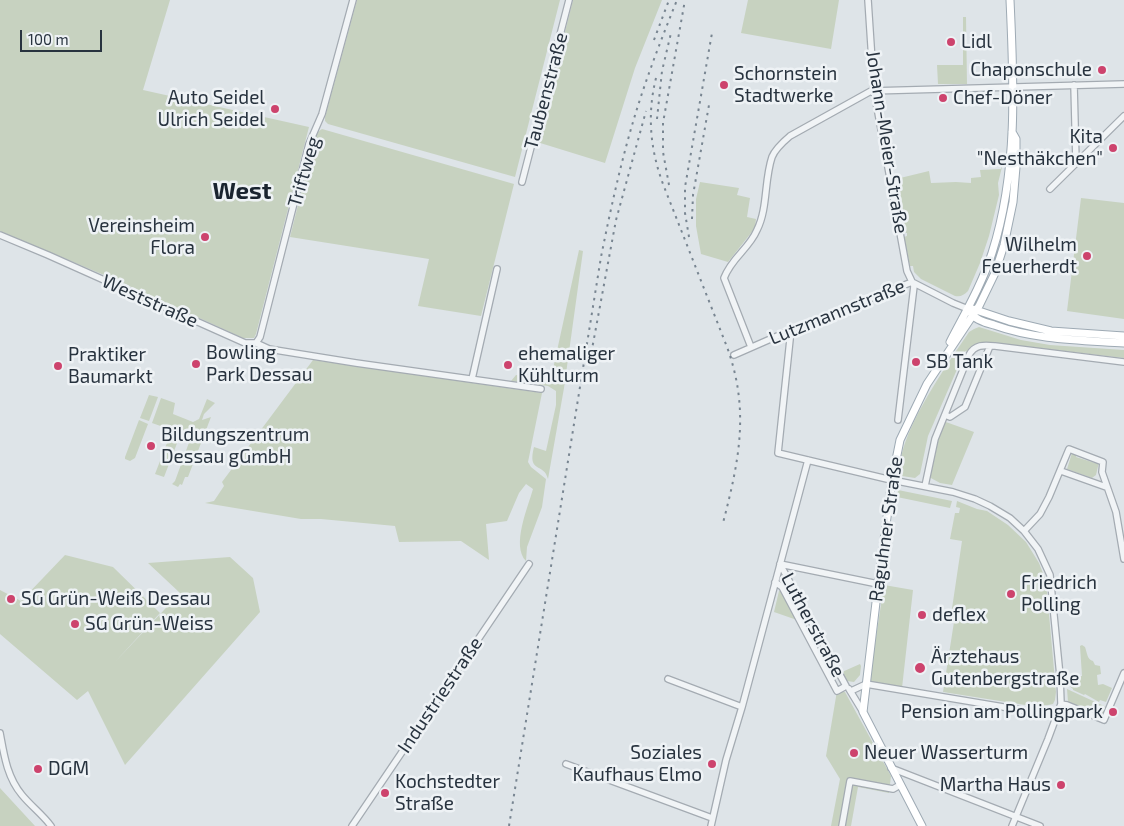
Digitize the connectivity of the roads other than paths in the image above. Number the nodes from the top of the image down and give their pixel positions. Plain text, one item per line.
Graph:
1 (353, 0) edge
2 (569, 0) edge
3 (868, 0) edge
4 (1010, 0) edge
5 (1124, 84) edge
6 (1074, 85) junction
7 (1012, 86) junction
8 (874, 91) junction
9 (1124, 116) edge
10 (1012, 132) junction
11 (1076, 162) junction
12 (522, 182) dead end
13 (1050, 189) dead end
14 (0, 236) edge
15 (497, 269) dead end
16 (912, 282) junction
17 (968, 309) junction
18 (977, 309) junction
19 (973, 316) junction
20 (790, 330) junction
21 (1124, 336) edge
22 (256, 343) junction
23 (1124, 343) edge
24 (990, 346) junction
25 (752, 347) junction
26 (734, 355) dead end
27 (944, 356) junction
28 (1124, 362) edge
29 (472, 379) junction
30 (541, 389) dead end
31 (944, 414) junction
32 (898, 420) dead end
33 (808, 460) junction
34 (1060, 471) junction
35 (892, 480) junction
36 (925, 486) junction
37 (1106, 487) junction
38 (1024, 531) junction
39 (1124, 559) edge
40 (528, 564) dead end
41 (780, 564) junction
42 (775, 582) junction
43 (878, 584) junction
44 (1124, 673) edge
45 (668, 679) dead end
46 (866, 684) junction
47 (848, 688) junction
48 (1061, 704) junction
49 (742, 707) junction
50 (863, 712) junction
51 (1057, 716) junction
52 (0, 733) edge
53 (566, 764) dead end
54 (891, 768) junction
55 (900, 785) junction
56 (1016, 816) junction
57 (712, 818) junction
58 (52, 826) edge
59 (352, 826) edge
60 (711, 826) edge
61 (842, 826) edge
62 (922, 826) edge
63 (1012, 826) edge
64 (1040, 826) edge

1 - 22 street, Triftweg
2 - 12 street, Taubenstraße
3 - 8 street, Johann-Meier-Straße
4 - 7 main road
5 - 6 street
6 - 7 street
6 - 11 street
7 - 8 street
7 - 10 main road
8 - 16 street, Johann-Meier-Straße
8 - 25 street
9 - 11 street
10 - 17 main road, Raguhner Straße
10 - 18 main road, Raguhner Straße
11 - 13 street
14 - 22 street, Weststraße
15 - 29 street
16 - 17 street, Lutzmannstraße
16 - 20 street, Lutzmannstraße
16 - 32 street
17 - 18 main road
17 - 19 main road
17 - 27 main road, Raguhner Straße
18 - 19 main road, Raguhner Straße
18 - 21 main road
19 - 23 main road
19 - 27 main road, Raguhner Straße
20 - 25 street, Lutzmannstraße
20 - 33 street
22 - 29 street, Weststraße
24 - 28 street
24 - 31 street, Raguhner Straße
24 - 31 street
25 - 26 street, Lutzmannstraße
27 - 35 main road, Raguhner Straße
29 - 30 street, Weststraße
31 - 36 street, Raguhner Straße
33 - 35 street
33 - 41 street
34 - 37 street
34 - 37 street
34 - 38 street
35 - 36 street
35 - 43 main road, Raguhner Straße
36 - 38 street
37 - 39 street
38 - 48 street
40 - 59 street, Industriestraße
41 - 42 street
41 - 43 street
41 - 47 street, Lutherstraße
42 - 47 street, Lutherstraße
42 - 49 street
43 - 46 main road, Raguhner Straße
44 - 48 street
45 - 49 street
46 - 47 street
46 - 50 main road, Raguhner Straße
46 - 51 street
47 - 50 street, Lutherstraße
48 - 51 street
49 - 57 street
50 - 54 main road, Lutherstraße
51 - 56 street
52 - 58 street
53 - 57 street
54 - 55 main road, Lutherstraße
54 - 56 street
55 - 61 street
55 - 62 main road, Lutherstraße
56 - 63 street
56 - 64 street
57 - 60 street

